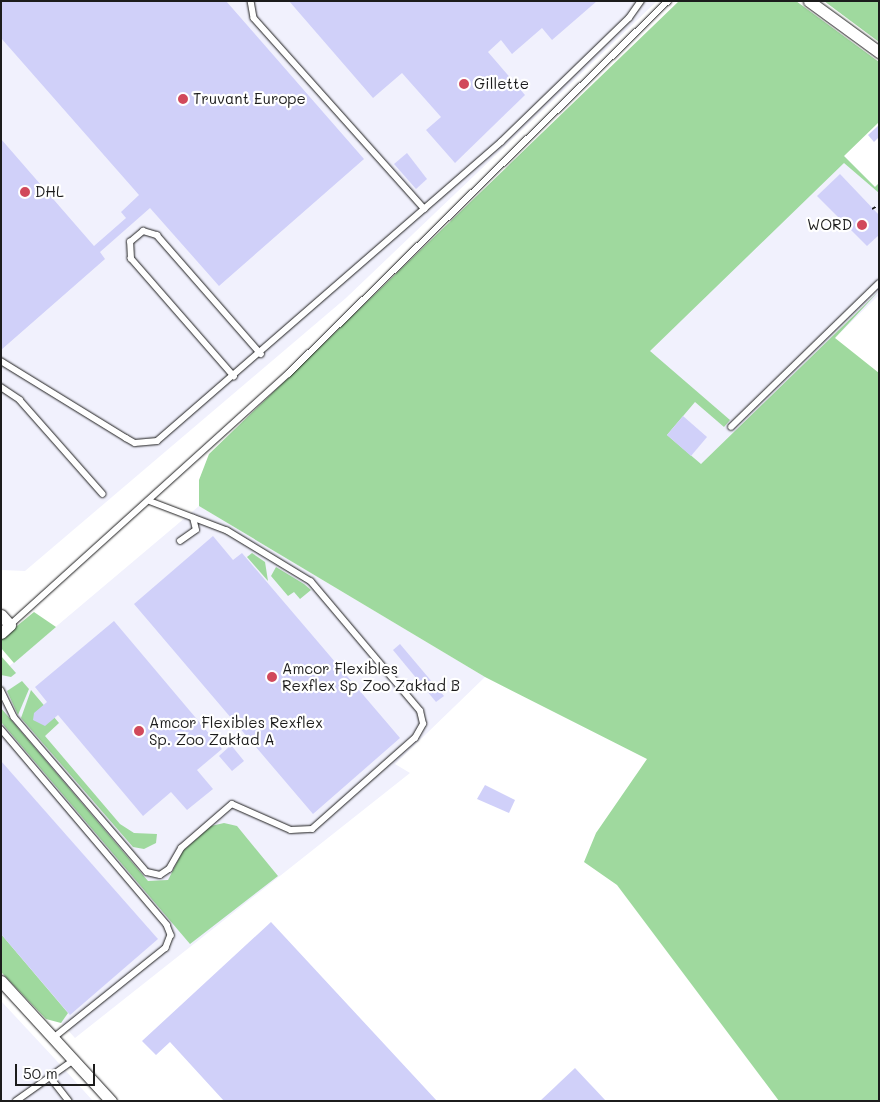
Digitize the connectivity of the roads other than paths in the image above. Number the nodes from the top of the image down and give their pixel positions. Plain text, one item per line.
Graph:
1 (251, 1) edge
2 (640, 1) edge
3 (668, 1) edge
4 (809, 1) edge
5 (879, 52) edge
6 (425, 209) junction
7 (879, 283) edge
8 (261, 354) junction
9 (1, 361) edge
10 (234, 377) junction
11 (1, 387) edge
12 (731, 427) dead end
13 (103, 494) dead end
14 (152, 502) junction
15 (193, 518) junction
16 (180, 541) dead end
17 (1, 616) edge
18 (6, 629) edge
19 (1, 690) edge
20 (1, 729) edge
21 (1, 981) edge
22 (54, 1038) junction
23 (74, 1060) junction
24 (51, 1078) junction
25 (16, 1101) edge
26 (69, 1101) edge
27 (111, 1101) edge

1 - 6 lane
2 - 6 lane
3 - 14 lane
4 - 5 street
6 - 8 lane
7 - 12 lane
8 - 10 lane
8 - 10 lane
9 - 10 lane
11 - 13 lane
14 - 15 lane
14 - 18 lane
15 - 16 lane
15 - 19 lane
17 - 18 street
20 - 22 lane
21 - 22 street
22 - 23 street
23 - 24 lane
23 - 27 street
24 - 25 lane
24 - 26 lane

